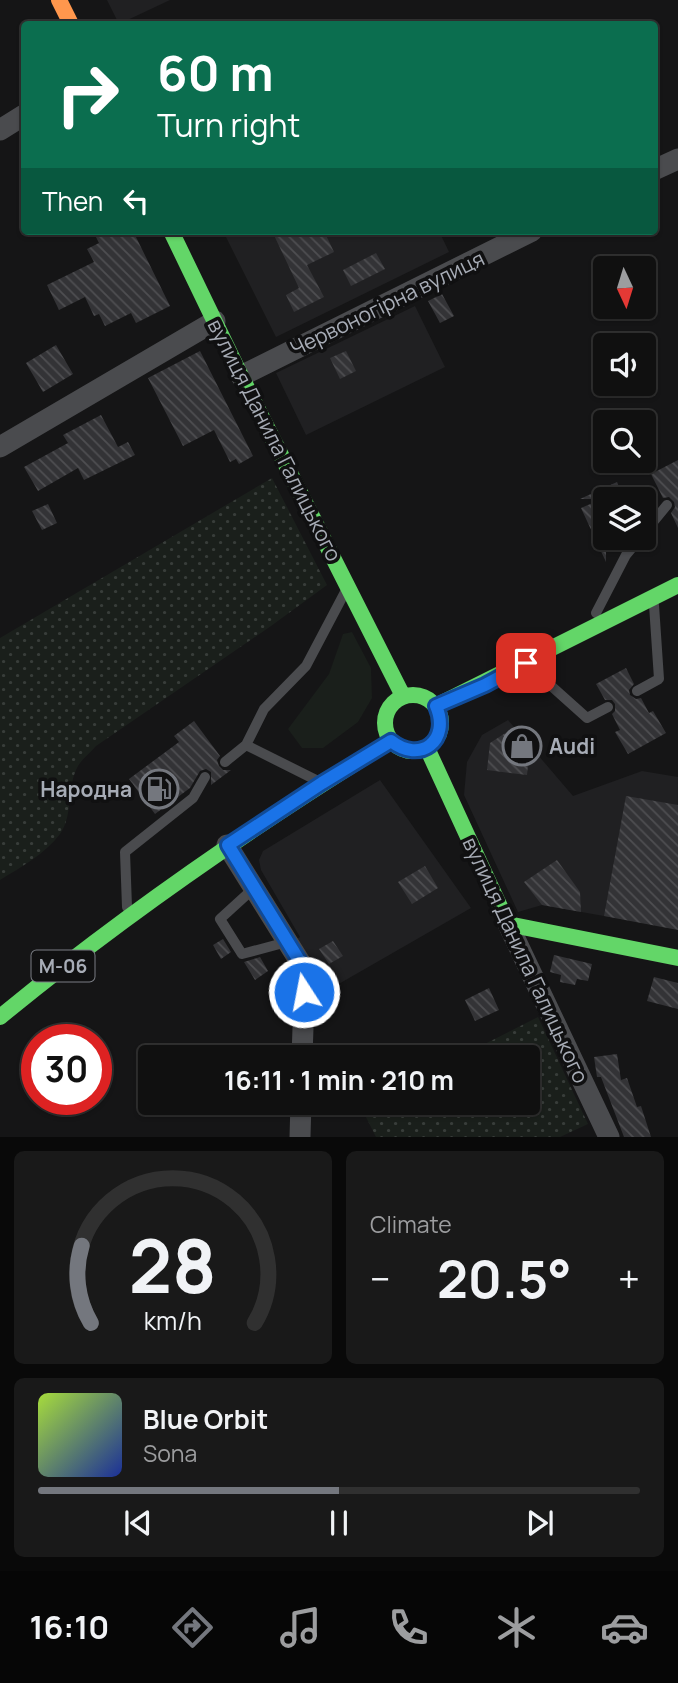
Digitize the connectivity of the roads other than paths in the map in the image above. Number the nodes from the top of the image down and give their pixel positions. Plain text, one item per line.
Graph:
1 (59, 0) edge
2 (70, 21) edge
3 (21, 117) edge
4 (0, 130) edge
5 (678, 159) edge
6 (658, 168) edge
7 (173, 235) edge
8 (525, 235) edge
9 (215, 321) junction
10 (241, 376) junction
11 (0, 447) edge
12 (667, 505) dead end
13 (656, 518) edge
14 (630, 550) edge
15 (678, 585) edge
16 (348, 587) junction
17 (653, 596) junction
18 (587, 630) junction
19 (526, 663) junction
20 (637, 691) dead end
21 (403, 696) junction
22 (436, 706) junction
23 (608, 707) dead end
24 (391, 741) junction
25 (246, 745) junction
26 (427, 748) junction
27 (225, 762) dead end
28 (205, 777) dead end
29 (322, 783) junction
30 (228, 845) junction
31 (254, 888) junction
32 (128, 918) junction
33 (508, 923) junction
34 (288, 942) junction
35 (678, 958) edge
36 (0, 1017) edge
37 (302, 1045) edge
38 (301, 1115) edge
39 (300, 1137) edge
40 (609, 1137) edge

1 - 2 main road
3 - 4 street
5 - 6 street
7 - 9 main road, вулиця Данила Галицького
8 - 10 street, Червоногірна вулиця
9 - 10 main road, вулиця Данила Галицького
9 - 11 street
10 - 16 main road, вулиця Данила Галицького
12 - 13 lane
14 - 18 lane
15 - 17 main road
16 - 21 main road, вулиця Данила Галицького
16 - 25 lane
17 - 18 main road
17 - 20 lane
18 - 19 main road
19 - 22 main road
19 - 23 lane
21 - 22 main road
21 - 24 main road
22 - 26 main road
24 - 26 main road
24 - 29 main road, М-06
25 - 27 lane
25 - 29 lane
26 - 33 main road, вулиця Данила Галицького
28 - 32 lane
29 - 30 main road, М-06
30 - 31 street
30 - 32 main road, М-06
31 - 34 street
31 - 34 lane
32 - 36 main road, М-06
33 - 35 main road
33 - 40 street, вулиця Данила Галицького
34 - 37 street
38 - 39 street

